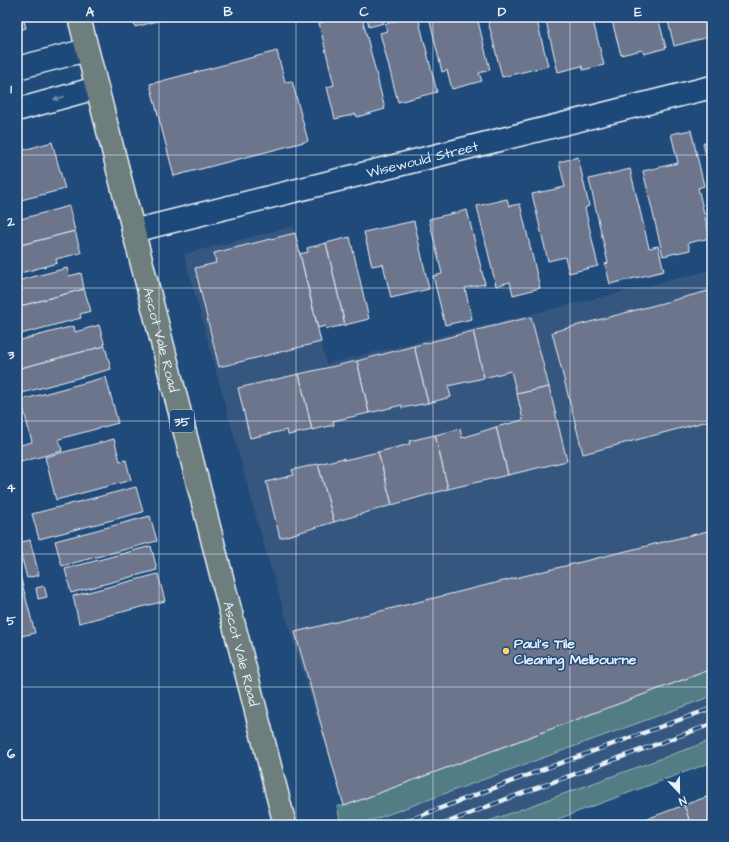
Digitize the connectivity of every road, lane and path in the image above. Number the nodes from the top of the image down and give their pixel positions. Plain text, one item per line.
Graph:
1 (79, 17) edge
2 (87, 50) junction
3 (17, 68) edge
4 (712, 87) edge
5 (96, 88) junction
6 (17, 110) edge
7 (133, 231) junction
8 (285, 825) edge

1 - 2 main road, Ascot Vale Road / 35
2 - 3 street
2 - 5 main road, Ascot Vale Road / 35
4 - 7 street, Wisewould Street
5 -> 6 street
5 - 7 main road, Ascot Vale Road / 35
7 - 8 main road, Ascot Vale Road / 35

